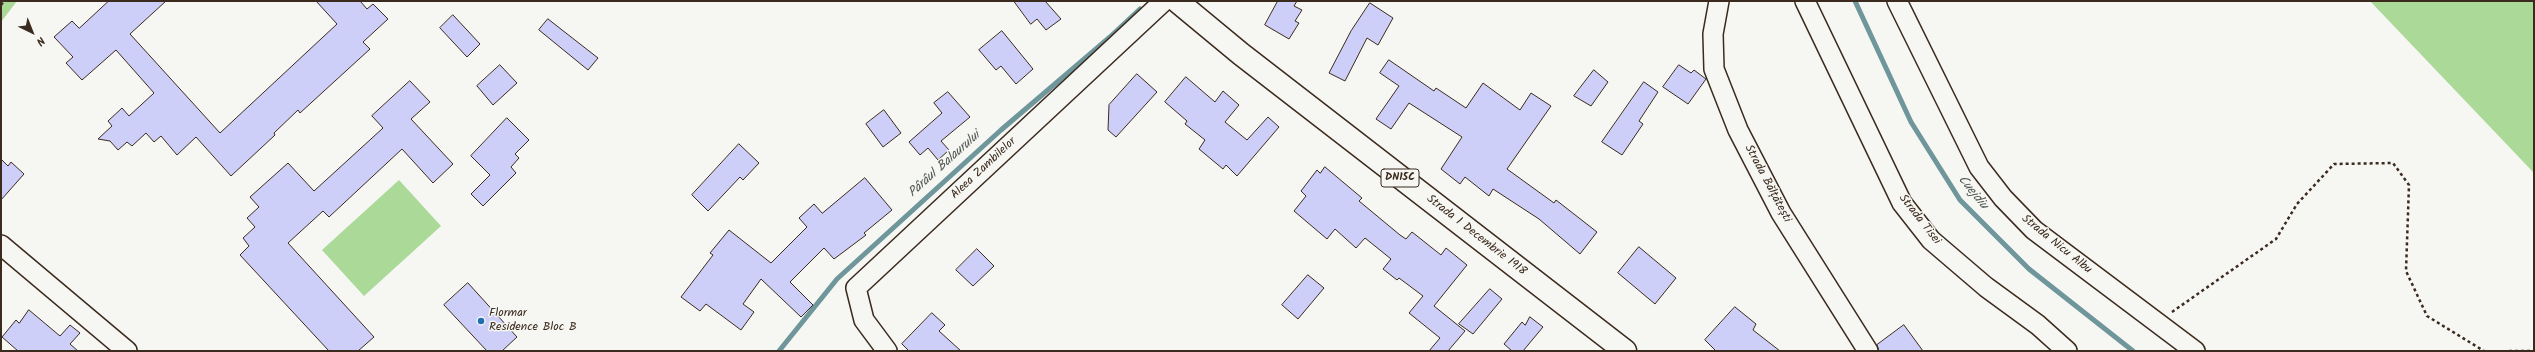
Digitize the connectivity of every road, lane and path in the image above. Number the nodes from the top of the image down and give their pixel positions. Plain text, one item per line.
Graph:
1 (4, 1) edge
2 (1164, 1) edge
3 (1177, 1) edge
4 (1719, 1) edge
5 (1805, 1) edge
6 (1897, 1) edge
7 (1, 5) edge
8 (1, 245) edge
9 (2158, 321) junction
10 (2534, 350) edge
11 (127, 351) edge
12 (887, 351) edge
13 (1625, 351) edge
14 (1868, 351) edge
15 (2067, 351) edge
16 (2196, 351) edge
17 (2484, 351) edge
18 (2510, 351) edge

1 - 7 path
2 - 12 street, Aleea Zambilelor
3 - 13 main road, Strada 1 Decembrie 1918 / DN15C
4 - 14 street, Strada Bălțătești
5 - 15 street, Strada Tisei
6 - 9 street, Strada Nicu Albu
8 - 11 street
9 - 16 street, Strada Nicu Albu
9 - 17 path
10 - 18 path

